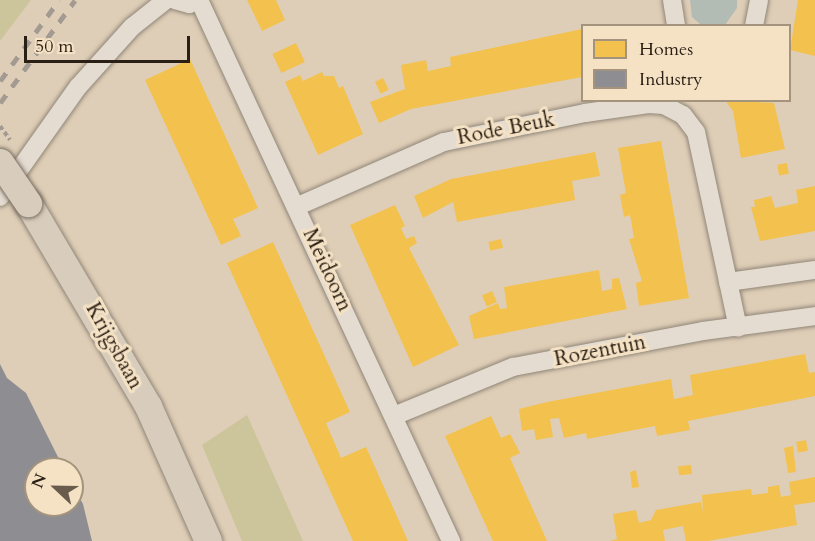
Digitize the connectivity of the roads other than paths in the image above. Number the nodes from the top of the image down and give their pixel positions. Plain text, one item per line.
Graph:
1 (166, 0) edge
2 (175, 0) edge
3 (197, 0) edge
4 (672, 0) edge
5 (759, 0) edge
6 (676, 24) edge
7 (754, 24) edge
8 (0, 162) edge
9 (0, 197) edge
10 (298, 206) junction
11 (815, 270) edge
12 (728, 282) junction
13 (815, 316) edge
14 (738, 328) junction
15 (394, 416) junction
16 (208, 541) edge
17 (451, 541) edge

1 - 9 street
2 - 3 street
3 - 10 street, Meidoorn
4 - 6 street
5 - 7 street
8 - 16 main road, Krijgsbaan, bridge
10 - 12 street, Rode Beuk
10 - 15 street, Meidoorn
11 - 12 street
12 - 14 street, Rode Beuk
13 - 14 street, Rozentuin
14 - 15 street, Rozentuin
15 - 17 street, Meidoorn

